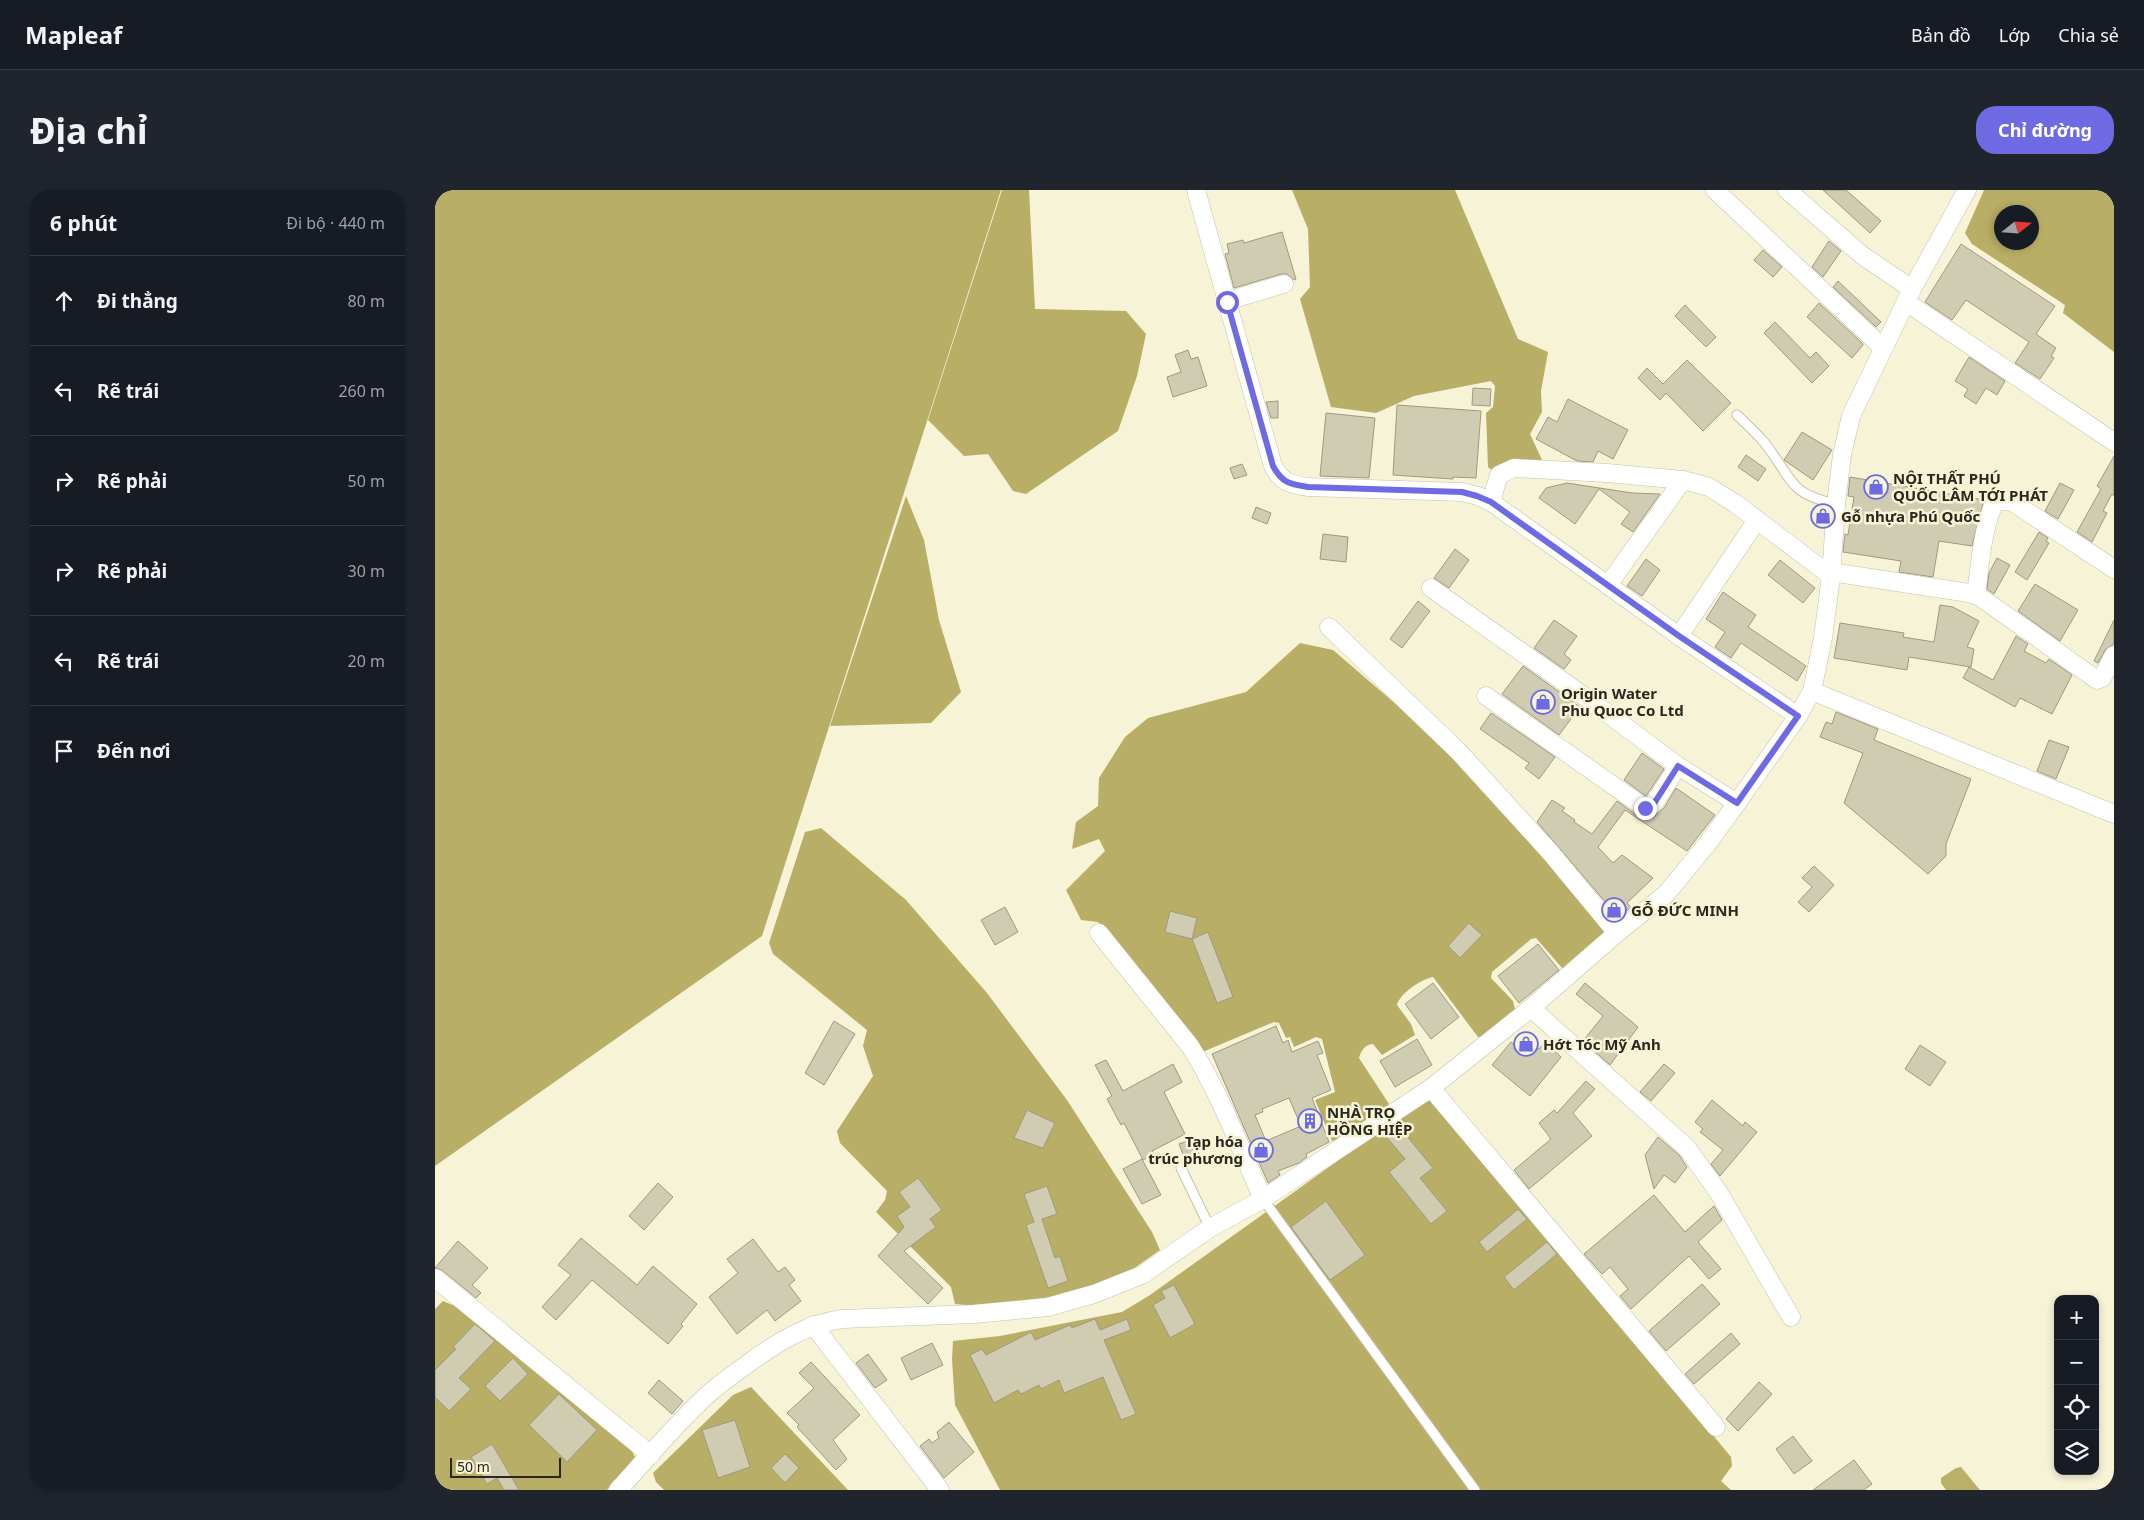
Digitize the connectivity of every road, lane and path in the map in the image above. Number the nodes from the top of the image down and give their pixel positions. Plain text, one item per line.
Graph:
1 (1195, 190) edge
2 (1715, 190) edge
3 (1787, 190) edge
4 (1967, 190) edge
5 (1284, 284) dead end
6 (1909, 296) junction
7 (1227, 302) junction
8 (1883, 348) junction
9 (1737, 415) dead end
10 (2114, 442) edge
11 (1683, 480) junction
12 (1491, 502) junction
13 (1836, 504) junction
14 (1757, 520) junction
15 (2114, 569) edge
16 (1831, 574) junction
17 (1609, 585) junction
18 (1431, 588) dead end
19 (1975, 595) junction
20 (1329, 627) dead end
21 (1679, 636) junction
22 (2114, 655) edge
23 (1812, 691) junction
24 (1486, 696) dead end
25 (1798, 716) junction
26 (1678, 766) junction
27 (1737, 803) junction
28 (2114, 814) edge
29 (1099, 933) dead end
30 (1617, 933) junction
31 (1531, 1008) junction
32 (1431, 1088) junction
33 (1181, 1168) dead end
34 (1263, 1199) junction
35 (1210, 1228) junction
36 (435, 1278) edge
37 (1791, 1317) dead end
38 (813, 1325) junction
39 (1716, 1427) dead end
40 (651, 1455) junction
41 (618, 1490) edge
42 (940, 1490) edge
43 (1475, 1490) edge

1 - 7 street
2 - 8 street
3 - 6 street
4 - 6 street
5 - 7 street
6 - 8 street
6 - 10 street
7 - 12 street
8 - 13 street
9 - 13 lane
11 - 12 street
11 - 14 street
11 - 17 street
12 - 17 street
13 - 16 street
14 - 16 street
14 - 21 street
15 - 19 street
16 - 19 street
16 - 23 street
17 - 21 street
18 - 26 street
19 - 22 street
20 - 30 street
21 - 25 street
23 - 25 street
23 - 28 street
24 - 26 street
25 - 27 street
26 - 27 street
27 - 30 street
29 - 34 street
30 - 31 street
31 - 32 street
31 - 37 street
32 - 34 street
32 - 39 street
33 - 35 lane
34 - 35 street
34 - 43 lane
35 - 38 street
36 - 40 street
38 - 40 street
38 - 42 street
40 - 41 street

